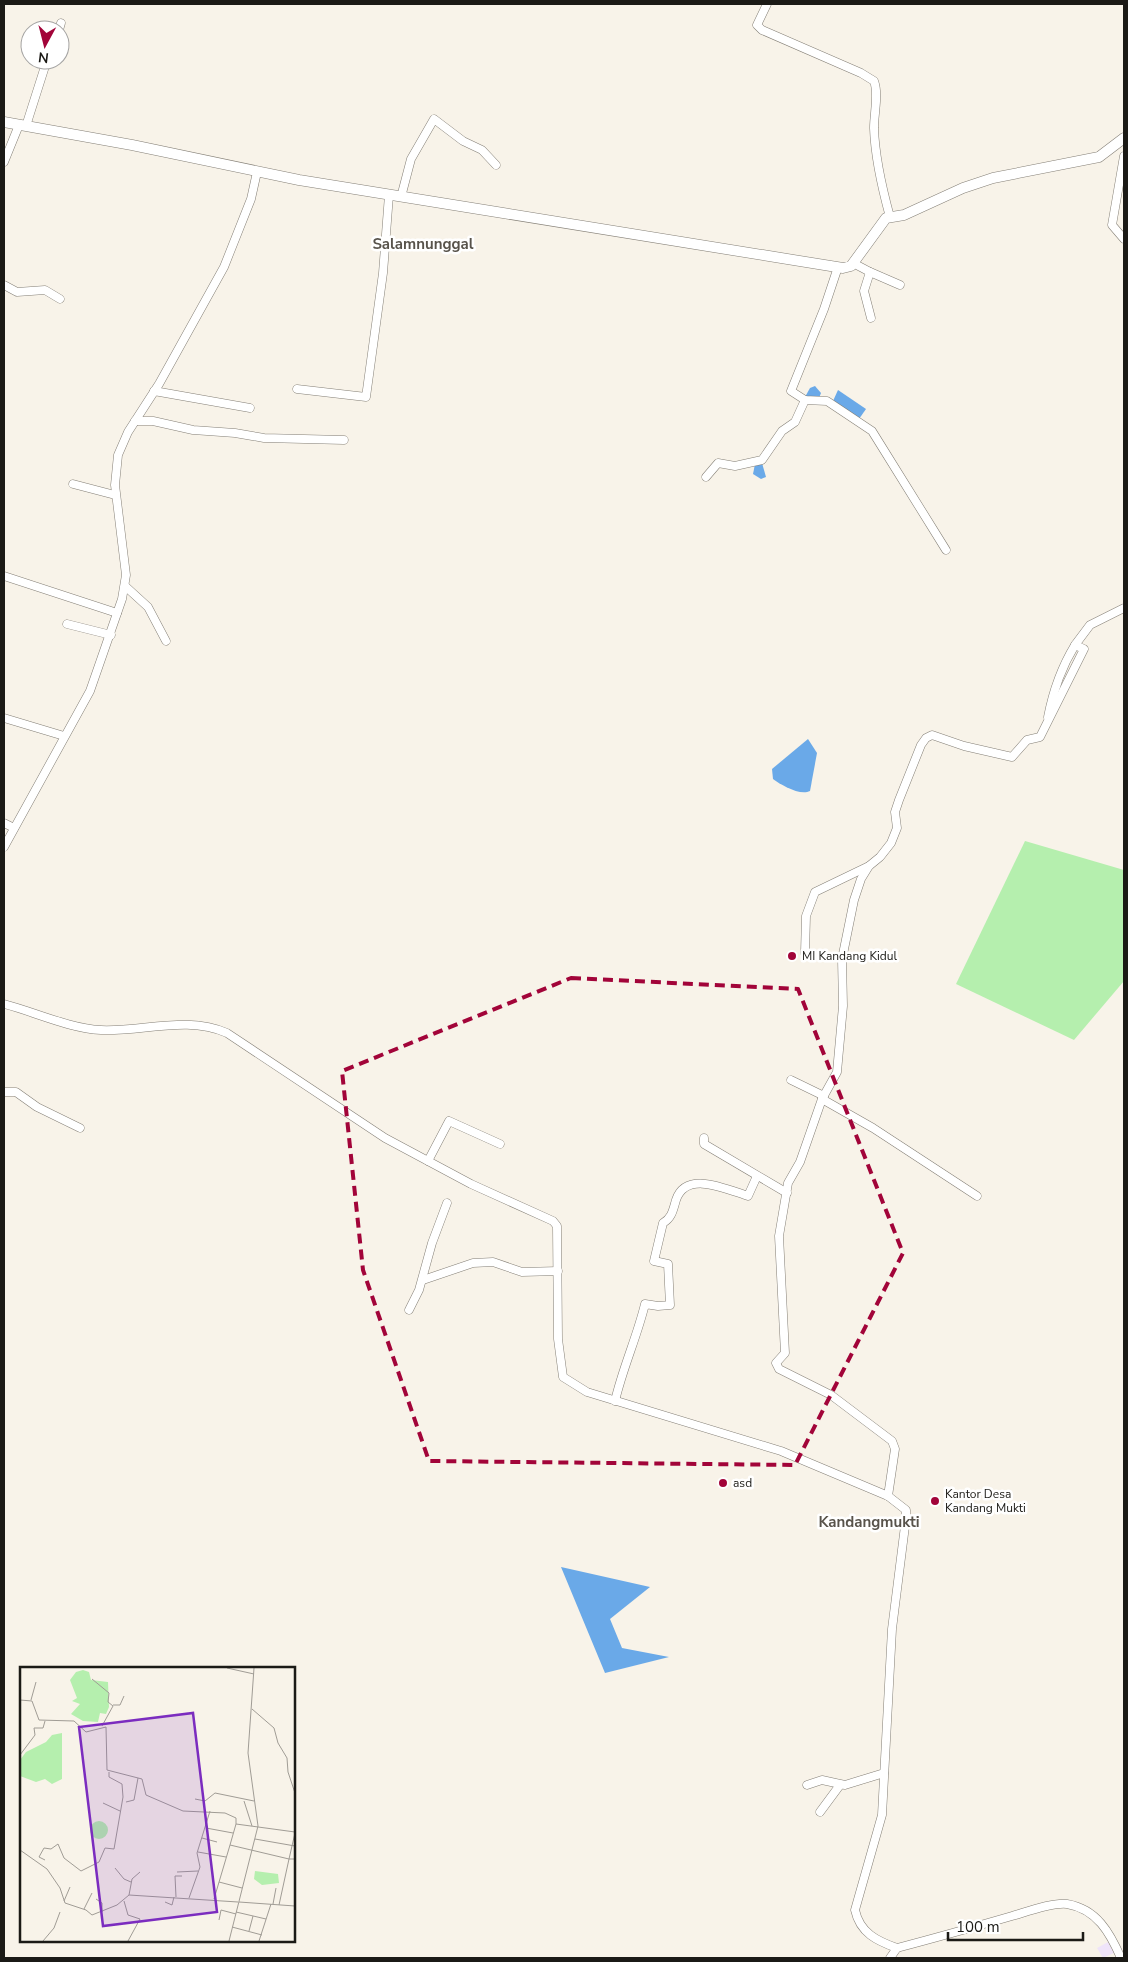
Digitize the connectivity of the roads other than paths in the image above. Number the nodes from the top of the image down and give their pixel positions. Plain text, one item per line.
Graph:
1 (767, 4) edge
2 (43, 70) edge
3 (4, 122) edge
4 (23, 125) junction
5 (1123, 144) edge
6 (1124, 156) edge
7 (4, 162) edge
8 (496, 165) dead end
9 (257, 172) junction
10 (389, 195) junction
11 (401, 197) junction
12 (890, 217) junction
13 (1124, 239) edge
14 (853, 263) junction
15 (838, 267) junction
16 (870, 272) junction
17 (4, 285) edge
18 (900, 285) dead end
19 (60, 299) dead end
20 (871, 318) dead end
21 (297, 389) dead end
22 (154, 391) junction
23 (805, 400) junction
24 (250, 408) dead end
25 (135, 421) junction
26 (344, 440) dead end
27 (706, 477) dead end
28 (73, 484) dead end
29 (116, 495) junction
30 (946, 550) dead end
31 (4, 576) edge
32 (125, 586) junction
33 (1124, 608) edge
34 (117, 613) junction
35 (67, 624) dead end
36 (110, 635) junction
37 (166, 641) dead end
38 (1075, 645) junction
39 (4, 718) edge
40 (1045, 728) junction
41 (64, 736) junction
42 (4, 823) edge
43 (14, 828) junction
44 (4, 847) edge
45 (869, 866) junction
46 (805, 953) dead end
47 (4, 1004) edge
48 (791, 1080) dead end
49 (4, 1092) edge
50 (823, 1097) junction
51 (80, 1128) dead end
52 (704, 1138) dead end
53 (500, 1144) dead end
54 (428, 1161) junction
55 (757, 1176) junction
56 (786, 1193) junction
57 (977, 1196) dead end
58 (447, 1203) dead end
59 (558, 1271) junction
60 (423, 1280) junction
61 (409, 1310) dead end
62 (615, 1400) junction
63 (888, 1496) junction
64 (884, 1773) junction
65 (807, 1785) dead end
66 (840, 1785) junction
67 (820, 1812) dead end
68 (897, 1948) junction
69 (890, 1958) edge
70 (1121, 1958) edge

1 - 12 street
2 - 4 street
3 - 4 street
4 - 7 street
4 - 9 street
5 - 12 street
6 - 13 street
8 - 11 street
9 - 10 street
9 - 22 street
10 - 11 street
10 - 21 street
11 - 15 street
12 - 14 street
14 - 15 street
14 - 16 street
15 - 23 street
16 - 18 street
16 - 20 street
17 - 19 street
22 - 24 street
22 - 25 street
23 - 27 street
23 - 30 street
25 - 26 street
25 - 29 street
28 - 29 street
29 - 32 street
31 - 34 street
32 - 34 street
32 - 37 street
33 - 38 street
34 - 36 street
35 - 36 street
36 - 41 street
38 - 40 street
38 - 40 street
39 - 41 street
40 - 45 street
41 - 43 street
42 - 43 street
43 - 44 street
45 - 46 street
45 - 50 street
47 - 54 street
48 - 50 street
49 - 51 street
50 - 56 street
50 - 57 street
52 - 55 street
53 - 54 street
54 - 59 street
55 - 56 street
55 - 62 street
56 - 63 street
58 - 60 street
59 - 60 street
59 - 62 street
60 - 61 street
62 - 63 street
63 - 64 street
64 - 66 street
64 - 68 street
65 - 66 street
66 - 67 street
68 - 69 street
68 - 70 street

